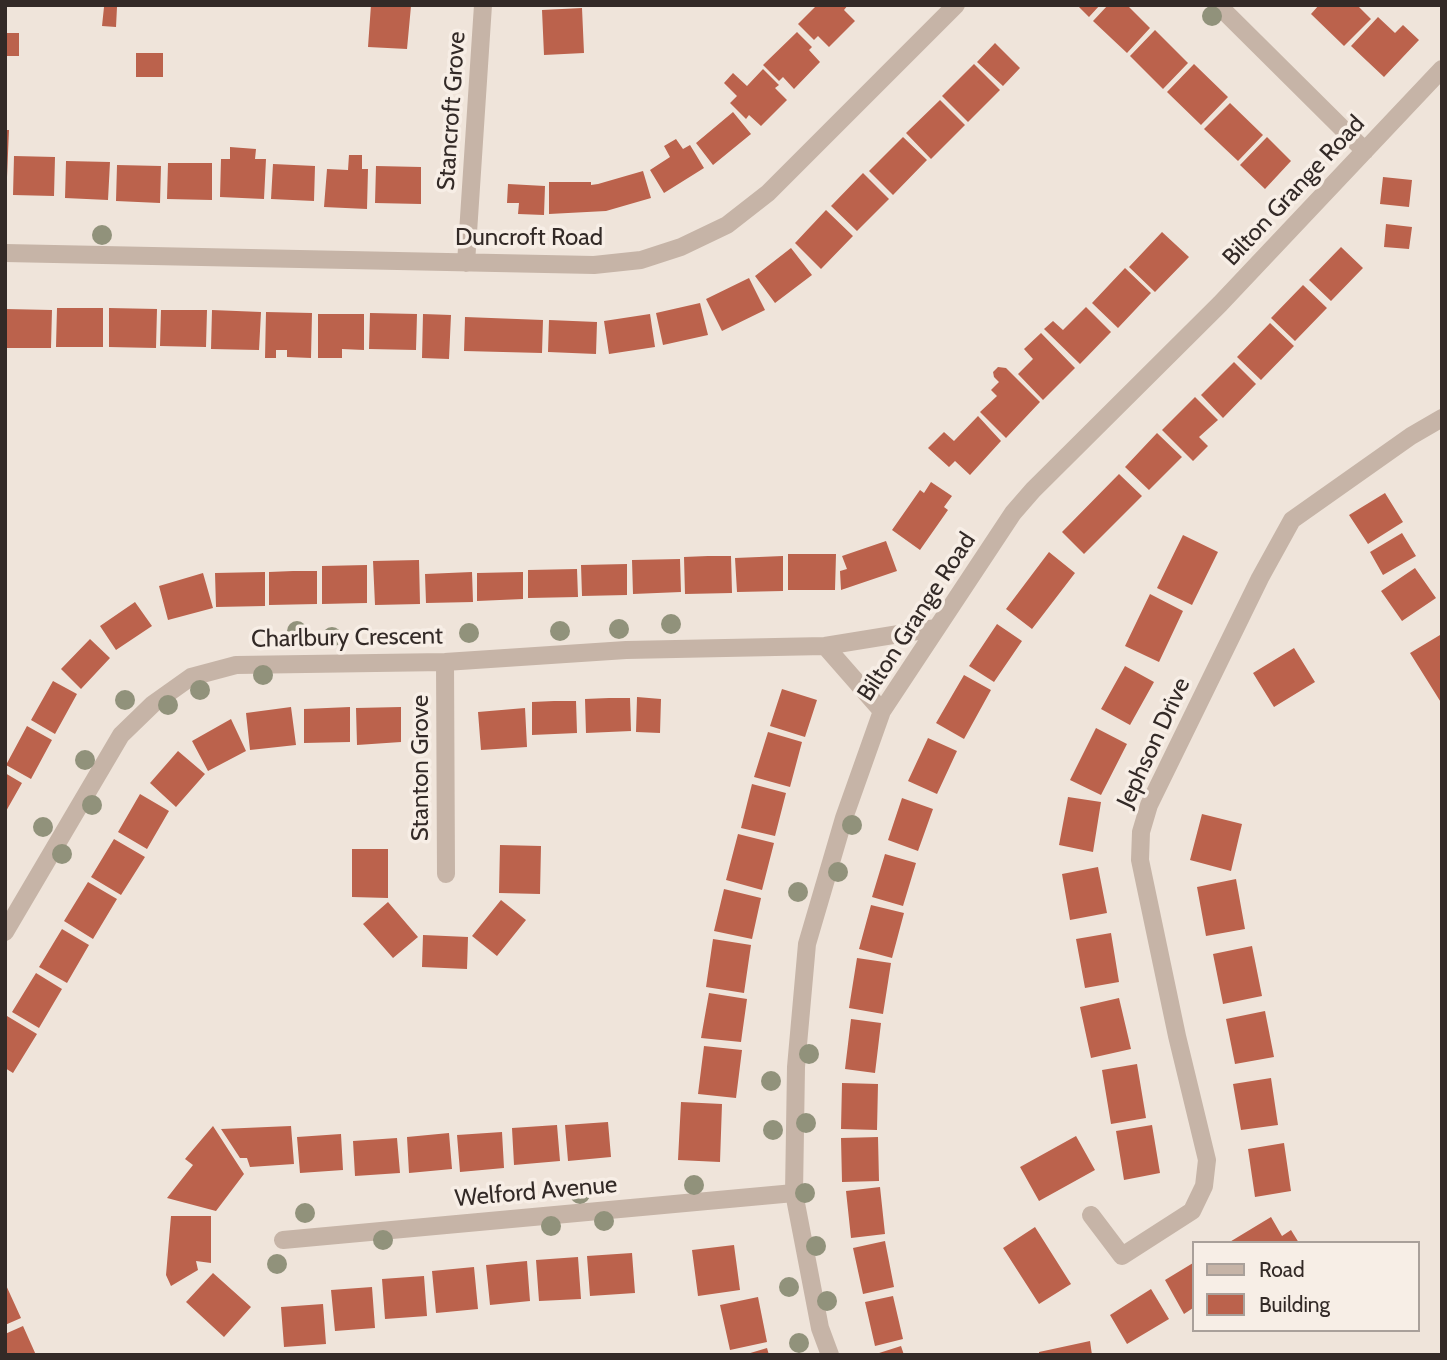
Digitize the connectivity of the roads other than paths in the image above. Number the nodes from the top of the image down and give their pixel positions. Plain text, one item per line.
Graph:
1 (483, 5) edge
2 (956, 5) edge
3 (1218, 5) edge
4 (1442, 69) edge
5 (1366, 152) junction
6 (5, 253) edge
7 (466, 263) junction
8 (1442, 418) edge
9 (936, 628) junction
10 (825, 646) junction
11 (445, 662) junction
12 (882, 712) junction
13 (446, 874) dead end
14 (5, 932) edge
15 (794, 1193) junction
16 (1091, 1215) dead end
17 (283, 1240) dead end
18 (830, 1355) edge

1 - 7 street, Stancroft Grove
2 - 7 street, Duncroft Road
3 - 5 street
4 - 5 street, Bilton Grange Road
5 - 9 street, Bilton Grange Road
6 - 7 street, Duncroft Road
8 - 16 street, Jephson Drive
9 - 10 street, Charlbury Crescent
9 - 12 street, Bilton Grange Road
10 - 11 street, Charlbury Crescent
10 - 12 street
11 - 13 street, Stanton Grove
11 - 14 street, Charlbury Crescent
12 - 15 street, Bilton Grange Road
15 - 17 street, Welford Avenue
15 - 18 street, Bilton Grange Road

